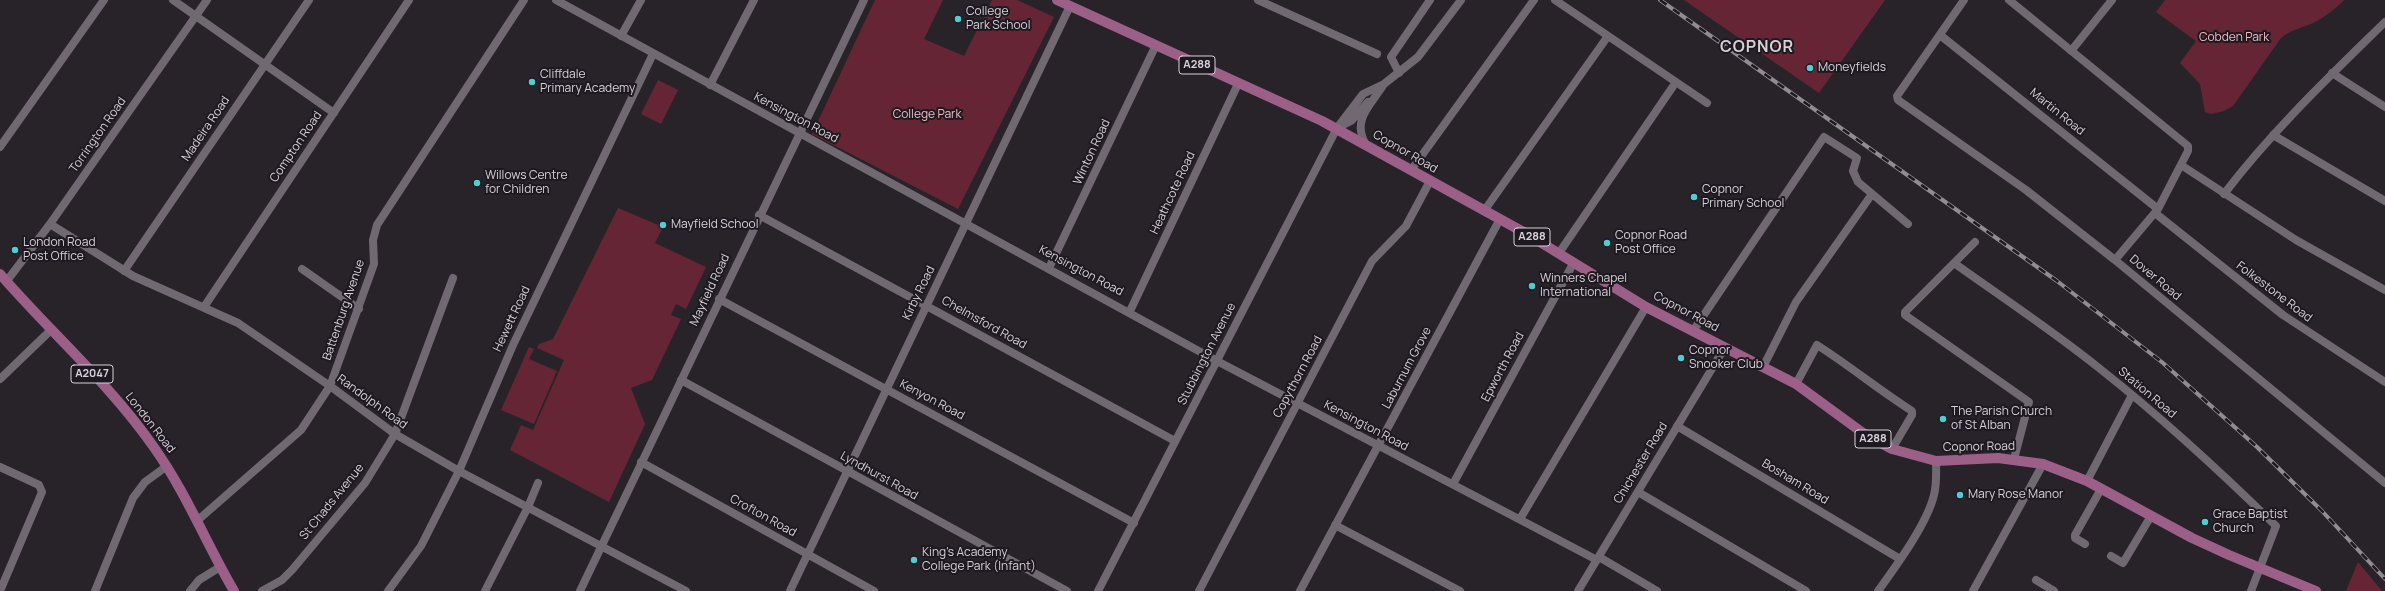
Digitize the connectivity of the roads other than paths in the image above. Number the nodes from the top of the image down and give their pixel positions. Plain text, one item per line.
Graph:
1 (104, 0) edge
2 (173, 0) edge
3 (207, 0) edge
4 (309, 0) edge
5 (409, 0) edge
6 (524, 0) edge
7 (556, 0) edge
8 (641, 0) edge
9 (754, 0) edge
10 (864, 0) edge
11 (1057, 0) edge
12 (1258, 0) edge
13 (1430, 0) edge
14 (1461, 0) edge
15 (1534, 0) edge
16 (1555, 0) edge
17 (1964, 0) edge
18 (2009, 0) edge
19 (2112, 0) edge
20 (1070, 6) junction
21 (196, 16) junction
22 (2385, 22) edge
23 (1940, 35) junction
24 (621, 36) junction
25 (1608, 36) junction
26 (1156, 45) junction
27 (2071, 51) junction
28 (653, 54) junction
29 (1377, 54) dead end
30 (265, 64) junction
31 (1399, 73) junction
32 (2332, 73) junction
33 (1676, 82) junction
34 (1238, 84) junction
35 (1384, 84) junction
36 (710, 85) junction
37 (1707, 103) dead end
38 (2385, 107) edge
39 (334, 113) junction
40 (1337, 128) junction
41 (799, 133) junction
42 (2273, 135) junction
43 (1365, 143) junction
44 (0, 147) edge
45 (2181, 165) junction
46 (1412, 169) junction
47 (1430, 181) junction
48 (1872, 194) junction
49 (2224, 194) junction
50 (2385, 201) edge
51 (1484, 211) junction
52 (2157, 211) junction
53 (759, 215) junction
54 (1500, 219) junction
55 (966, 222) junction
56 (50, 224) junction
57 (1908, 224) dead end
58 (1975, 242) dead end
59 (1559, 253) junction
60 (2115, 260) junction
61 (1574, 262) junction
62 (1954, 263) junction
63 (1049, 268) junction
64 (302, 270) dead end
65 (124, 271) junction
66 (3, 278) edge
67 (453, 278) dead end
68 (2385, 290) edge
69 (719, 299) junction
70 (926, 305) junction
71 (1646, 307) junction
72 (204, 308) junction
73 (358, 309) junction
74 (1130, 311) junction
75 (52, 329) junction
76 (1693, 332) junction
77 (1724, 347) junction
78 (1217, 361) junction
79 (1763, 367) junction
80 (0, 379) edge
81 (681, 380) junction
82 (2385, 382) edge
83 (1796, 384) junction
84 (330, 386) junction
85 (886, 389) junction
86 (2132, 395) junction
87 (1298, 404) junction
88 (1677, 426) junction
89 (395, 434) junction
90 (1176, 441) junction
91 (1378, 446) junction
92 (1892, 449) junction
93 (2014, 459) junction
94 (1936, 460) junction
95 (641, 462) junction
96 (2043, 464) junction
97 (167, 466) junction
98 (0, 467) edge
99 (459, 471) junction
100 (847, 472) junction
101 (2087, 481) junction
102 (538, 483) dead end
103 (2385, 483) edge
104 (1453, 484) junction
105 (2101, 489) junction
106 (1638, 492) junction
107 (528, 507) junction
108 (2151, 516) junction
109 (1520, 519) junction
110 (198, 520) junction
111 (1134, 523) junction
112 (1335, 526) junction
113 (2086, 544) dead end
114 (602, 546) junction
115 (808, 554) junction
116 (2110, 556) dead end
117 (1598, 559) junction
118 (1900, 559) junction
119 (220, 567) junction
120 (2261, 570) junction
121 (2036, 580) dead end
122 (684, 590) edge
123 (0, 591) edge
124 (95, 591) edge
125 (190, 591) edge
126 (234, 591) edge
127 (262, 591) edge
128 (388, 591) edge
129 (485, 591) edge
130 (580, 591) edge
131 (790, 591) edge
132 (874, 591) edge
133 (1067, 591) edge
134 (1098, 591) edge
135 (1199, 591) edge
136 (1300, 591) edge
137 (1460, 591) edge
138 (1578, 591) edge
139 (1657, 591) edge
140 (1806, 591) edge
141 (1878, 591) edge
142 (1973, 591) edge
143 (2054, 591) edge
144 (2251, 591) edge
145 (2316, 591) edge

1 - 44 street
2 - 21 street
3 - 21 street, Torrington Road
4 - 30 street, Madeira Road
5 - 39 street, Compton Road
6 - 73 street, Battenburg Avenue
7 - 24 street, Kensington Road
8 - 24 street
9 - 36 street
10 - 41 street, Mayfield Road
11 - 20 main road, Copnor Road / A288
12 - 29 street
13 - 31 street
14 - 31 street
15 - 46 street
16 - 25 street
17 - 23 street
18 - 27 street
19 - 27 street
20 - 26 main road, Copnor Road / A288
20 - 55 street, Kirby Road
21 - 30 street
21 - 56 street, Torrington Road
22 - 32 street
23 - 52 street, Martin Road
23 - 60 street, Dover Road
24 - 28 street, Kensington Road
25 - 33 street
25 - 51 street
26 - 34 main road, Copnor Road / A288
26 - 63 street, Winton Road
27 - 45 street
28 - 36 street, Kensington Road
28 - 99 street, Hewett Road
30 - 39 street
30 - 65 street, Madeira Road
31 - 35 street
32 - 38 street
32 - 42 street
33 - 37 street
33 - 59 street
34 - 40 main road, Copnor Road / A288
34 - 74 street, Heathcote Road
35 - 40 street, Stubbington Avenue
35 - 43 street
36 - 41 street, Kensington Road
39 - 72 street, Compton Road
40 - 43 main road, Copnor Road / A288
40 - 78 street, Stubbington Avenue
41 - 53 street, Mayfield Road
41 - 55 street, Kensington Road
42 - 49 street
42 - 50 street
43 - 46 main road, Copnor Road / A288
45 - 49 street
45 - 52 street
46 - 47 main road, Copnor Road / A288
47 - 51 main road, Copnor Road / A288
47 - 87 street, Copythorn Road
48 - 57 street
48 - 76 street
48 - 79 street
49 - 68 street
51 - 54 main road, Copnor Road / A288
52 - 60 street
52 - 82 street, Folkestone Road
53 - 69 street, Mayfield Road
53 - 70 street, Chelmsford Road
54 - 59 main road, Copnor Road / A288
54 - 91 street, Laburnum Grove
55 - 63 street, Kensington Road
55 - 70 street, Kirby Road
56 - 65 street, Randolph Road
56 - 66 street, Torrington Road
58 - 62 street
59 - 61 main road, Copnor Road / A288
60 - 103 street, Dover Road
61 - 71 main road, Copnor Road / A288
61 - 104 street, Epworth Road
62 - 86 street, Station Road
62 - 93 street
63 - 74 street, Kensington Road
64 - 73 street
65 - 72 street, Randolph Road
66 - 75 main road, London Road / A2047
67 - 89 street, St Chads Avenue
69 - 81 street, Mayfield Road
69 - 85 street, Kenyon Road
70 - 85 street, Kirby Road
70 - 90 street, Chelmsford Road
71 - 76 main road, Copnor Road / A288
71 - 109 street
72 - 84 street, Randolph Road
73 - 84 street, Battenburg Avenue
74 - 78 street, Kensington Road
75 - 80 street
75 - 97 main road, London Road / A2047
76 - 77 main road, Copnor Road / A288
77 - 79 main road, Copnor Road / A288
77 - 88 street, Chichester Road
78 - 87 street, Kensington Road
78 - 90 street, Stubbington Avenue
79 - 83 main road, Copnor Road / A288
81 - 95 street, Mayfield Road
81 - 100 street, Lyndhurst Road
83 - 92 main road, Copnor Road / A288
83 - 92 street
84 - 89 street, Randolph Road
84 - 110 street, Battenburg Avenue
85 - 100 street, Kirby Road
85 - 111 street, Kenyon Road
86 - 101 street
86 - 120 street, Station Road
87 - 91 street, Kensington Road
87 - 135 street, Copythorn Road
88 - 106 street, Chichester Road
88 - 118 street, Bosham Road
89 - 99 street, Randolph Road
89 - 127 street, St Chads Avenue
90 - 111 street, Stubbington Avenue
91 - 104 street, Kensington Road
91 - 112 street, Laburnum Grove
92 - 94 main road, Copnor Road / A288
93 - 94 main road, Copnor Road / A288
93 - 96 main road, Copnor Road / A288
94 - 118 street
95 - 114 street, Mayfield Road
95 - 115 street, Crofton Road
96 - 101 main road, Copnor Road / A288
96 - 142 street
97 - 110 main road, London Road / A2047
97 - 124 street
98 - 123 street
99 - 107 street, Randolph Road
99 - 128 street, Hewett Road
100 - 115 street, Kirby Road
100 - 133 street, Lyndhurst Road
101 - 105 main road, Copnor Road / A288
102 - 107 street
104 - 109 street, Kensington Road
105 - 108 main road, Copnor Road / A288
105 - 113 street
106 - 117 street, Chichester Road
106 - 140 street
107 - 114 street, Randolph Road
107 - 129 street
108 - 116 street
108 - 120 main road, Copnor Road / A288
109 - 117 street, Kensington Road
110 - 119 main road, London Road / A2047
111 - 134 street, Stubbington Avenue
112 - 136 street, Laburnum Grove
112 - 137 street
114 - 122 street, Randolph Road
114 - 130 street, Mayfield Road
115 - 131 street, Kirby Road
115 - 132 street, Crofton Road
117 - 138 street, Chichester Road
117 - 139 street, Kensington Road
118 - 141 street
119 - 125 street
119 - 126 main road, London Road / A2047
120 - 144 street
120 - 145 main road, Copnor Road / A288
121 - 143 street

